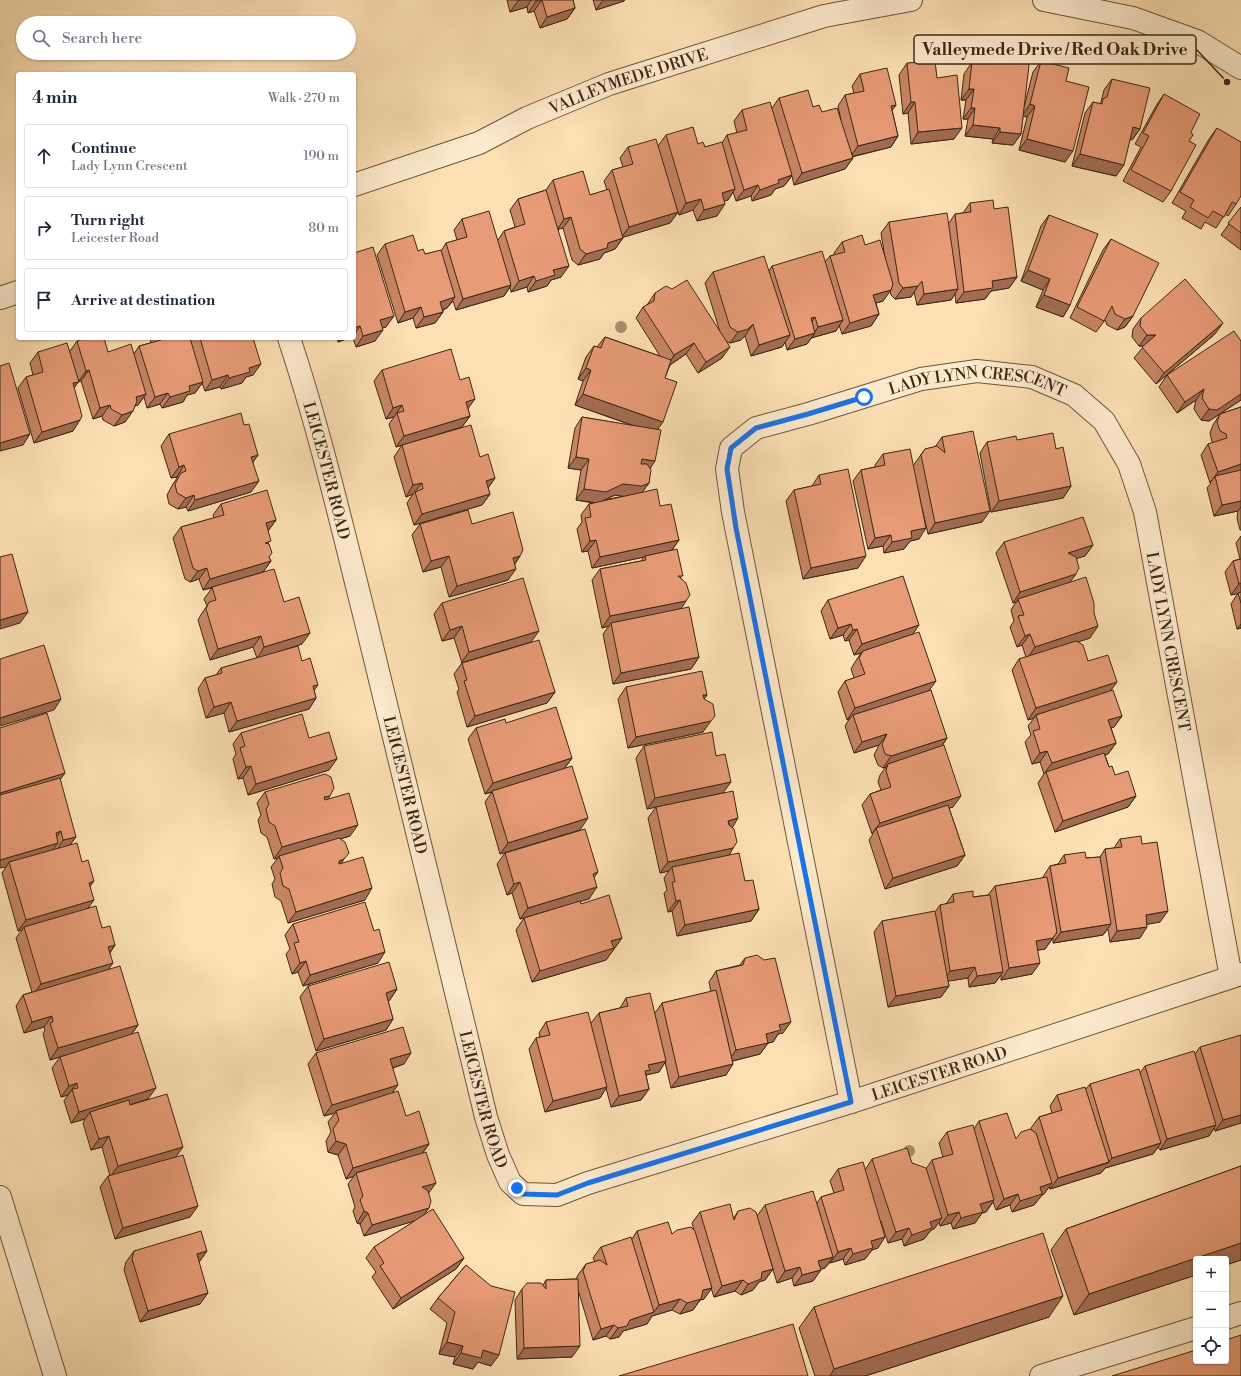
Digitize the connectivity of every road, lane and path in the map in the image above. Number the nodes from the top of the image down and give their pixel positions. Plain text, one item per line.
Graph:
1 (911, 0) edge
2 (1044, 0) edge
3 (1241, 68) edge
4 (356, 184) edge
5 (16, 293) edge
6 (0, 298) edge
7 (290, 340) edge
8 (1236, 975) edge
9 (851, 1102) junction
10 (0, 1198) edge
11 (1241, 1313) edge
12 (1229, 1317) edge
13 (1193, 1329) edge
14 (55, 1376) edge
15 (1041, 1376) edge

1 - 4 street, VALLEYMEDE DRIVE
2 - 3 street
5 - 6 street
7 - 9 street, LEICESTER ROAD
8 - 9 street, LEICESTER ROAD
8 - 9 street, LADY LYNN CRESCENT
10 - 14 street
11 - 12 street
13 - 15 street

